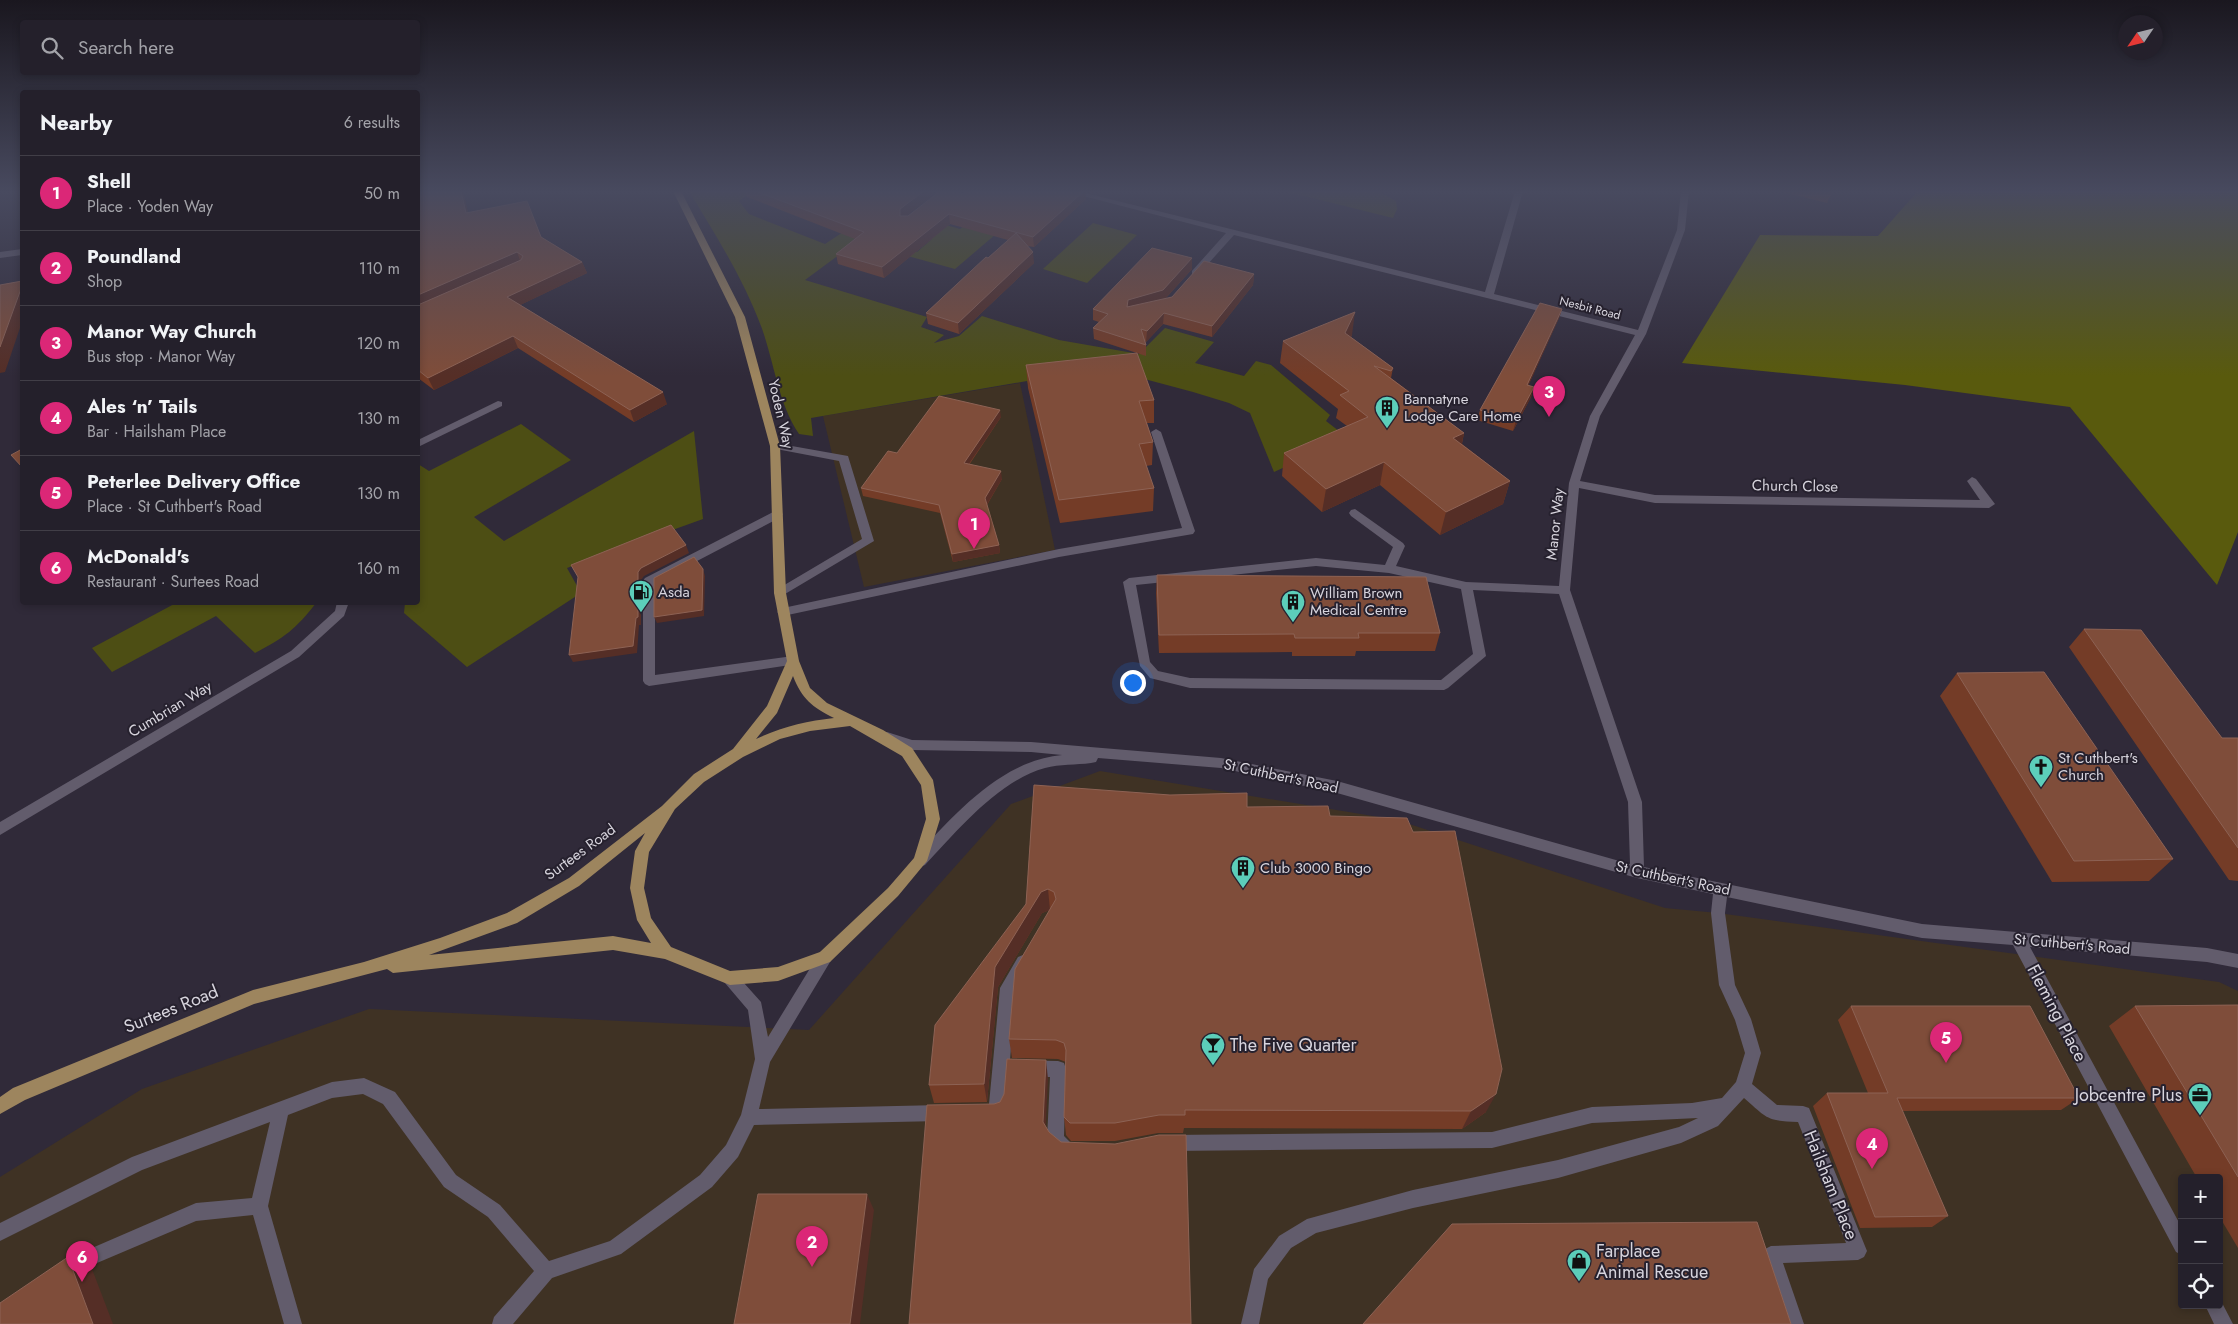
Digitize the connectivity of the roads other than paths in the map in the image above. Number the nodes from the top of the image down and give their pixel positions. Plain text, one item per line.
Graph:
1 (18, 253) edge
2 (708, 253) edge
3 (1213, 253) edge
4 (1317, 253) edge
5 (1501, 253) edge
6 (1672, 253) edge
7 (0, 256) edge
8 (1186, 283) edge
9 (1489, 295) junction
10 (1641, 334) junction
11 (498, 404) dead end
12 (1156, 432) edge
13 (420, 443) edge
14 (775, 446) junction
15 (1972, 481) dead end
16 (1574, 483) junction
17 (1355, 513) dead end
18 (777, 514) junction
19 (1389, 569) junction
20 (1466, 586) junction
21 (1564, 590) junction
22 (780, 593) junction
23 (342, 605) edge
24 (783, 612) junction
25 (793, 661) junction
26 (850, 721) junction
27 (878, 734) junction
28 (738, 753) junction
29 (1116, 754) junction
30 (670, 805) junction
31 (0, 828) edge
32 (920, 861) junction
33 (1637, 872) junction
34 (1721, 889) junction
35 (2018, 940) junction
36 (1031, 950) edge
37 (666, 952) junction
38 (825, 957) junction
39 (2238, 961) edge
40 (364, 969) junction
41 (730, 978) junction
42 (763, 1059) junction
43 (1000, 1068) junction
44 (1743, 1087) junction
45 (1727, 1105) junction
46 (0, 1106) edge
47 (282, 1109) junction
48 (978, 1112) edge
49 (958, 1113) edge
50 (749, 1116) junction
51 (1150, 1145) edge
52 (1077, 1151) edge
53 (259, 1206) junction
54 (0, 1232) edge
55 (2178, 1239) edge
56 (546, 1271) junction
57 (58, 1280) edge
58 (2216, 1309) edge
59 (293, 1324) edge
60 (501, 1324) edge
61 (1250, 1324) edge
62 (1795, 1324) edge
63 (2224, 1324) edge

1 - 7 street
2 - 14 main road, Yoden Way
3 - 8 street
4 - 9 street, Nesbit Road
5 - 9 street
6 - 10 street, Manor Way
9 - 10 street, Nesbit Road
10 - 16 street, Manor Way
11 - 13 street
12 - 24 street
14 - 18 main road, Yoden Way
14 - 22 street
15 - 16 street, Church Close
16 - 21 street, Manor Way
17 - 19 street
18 - 22 main road, Yoden Way
18 - 25 street
19 - 20 street
19 - 20 street
20 - 21 street
21 - 33 street, Manor Way
22 - 24 main road, Yoden Way
23 - 31 street, Cumbrian Way
24 - 25 main road, Yoden Way
25 - 26 main road, Yoden Way
25 - 28 main road
26 - 27 main road, Yoden Way
26 - 28 main road
27 - 29 street, St Cuthbert's Road
27 - 32 main road, Yoden Way
28 - 30 main road
29 - 32 street, St Cuthbert's Road
29 - 33 street, St Cuthbert's Road
30 - 37 main road
30 - 40 main road, Surtees Road
32 - 38 main road
33 - 34 street, St Cuthbert's Road
34 - 35 street, St Cuthbert's Road
34 - 44 street
35 - 39 street, St Cuthbert's Road
35 - 55 street, Fleming Place
36 - 43 street
37 - 40 main road, Surtees Road
37 - 41 main road, Surtees Road
38 - 41 main road
38 - 42 street
40 - 46 main road, Surtees Road
41 - 42 street
42 - 50 street
43 - 48 street
43 - 52 street
44 - 45 street
44 - 62 street, Hailsham Place
45 - 51 street
45 - 61 street
47 - 53 street
47 - 54 street
47 - 56 street
49 - 50 street
50 - 56 street
53 - 57 street
53 - 59 street
56 - 60 street
58 - 63 street

